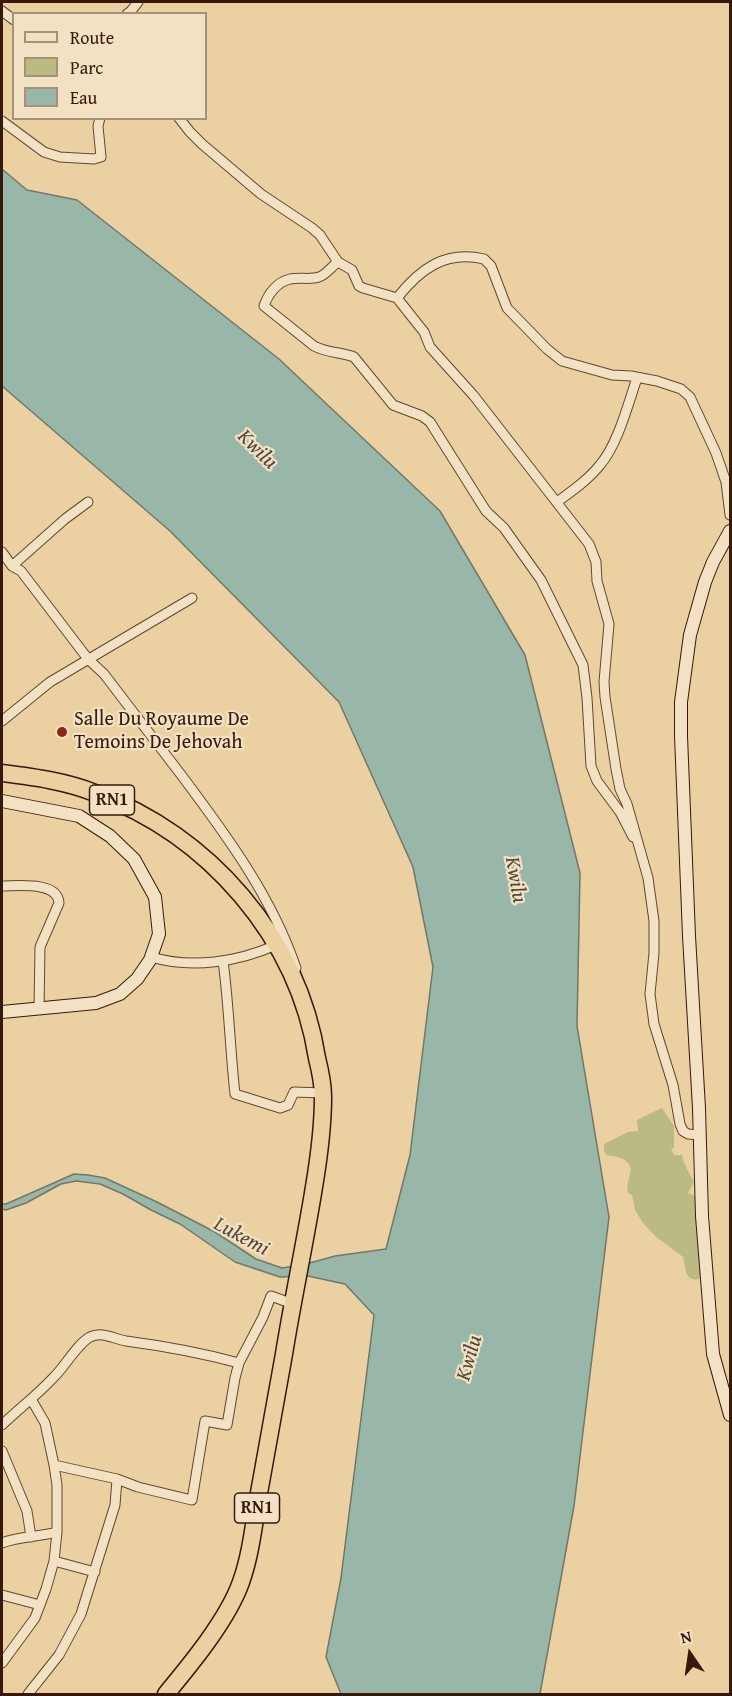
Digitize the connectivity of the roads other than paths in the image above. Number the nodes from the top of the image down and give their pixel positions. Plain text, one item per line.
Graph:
1 (100, 120) edge
2 (180, 120) edge
3 (2, 121) edge
4 (338, 262) junction
5 (397, 298) junction
6 (637, 378) junction
7 (88, 502) dead end
8 (557, 502) junction
9 (730, 515) edge
10 (730, 531) edge
11 (2, 552) edge
12 (12, 566) junction
13 (192, 598) dead end
14 (88, 659) junction
15 (2, 721) edge
16 (2, 773) edge
17 (2, 801) edge
18 (637, 841) junction
19 (2, 886) edge
20 (276, 945) junction
21 (151, 957) junction
22 (223, 961) junction
23 (39, 1009) junction
24 (2, 1012) edge
25 (309, 1020) junction
26 (323, 1093) junction
27 (699, 1135) junction
28 (293, 1302) junction
29 (239, 1363) junction
30 (31, 1399) junction
31 (730, 1415) edge
32 (2, 1425) edge
33 (2, 1451) edge
34 (54, 1465) junction
35 (117, 1479) junction
36 (57, 1532) junction
37 (31, 1537) junction
38 (2, 1543) edge
39 (54, 1561) junction
40 (95, 1572) junction
41 (2, 1595) edge
42 (40, 1605) junction
43 (2, 1664) edge
44 (28, 1695) edge
45 (166, 1695) edge

1 - 3 street
2 - 4 street
4 - 5 street
4 - 18 street
5 - 6 street
5 - 8 street
6 - 8 street
6 - 9 street
7 - 12 street
8 - 18 street
10 - 27 main road
11 - 12 street
12 - 14 street
13 - 14 street
14 - 15 street
14 - 25 street
16 - 20 highway, RN1
17 - 21 main road
18 - 27 street
19 - 23 street
20 - 22 street
20 - 25 highway, RN1
21 - 22 street
21 - 23 main road
22 - 26 street
23 - 24 main road
25 - 26 highway, RN1
26 - 28 highway, RN1
27 - 31 main road
28 - 29 street
28 - 45 highway, RN1
29 - 30 street
29 - 35 street
30 - 32 street
30 - 34 street
33 - 37 street
34 - 35 street
34 - 36 street
35 - 40 street
36 - 37 street
36 - 39 street
37 - 38 street
39 - 40 street
39 - 42 street
40 - 44 street
41 - 42 street
42 - 43 street

